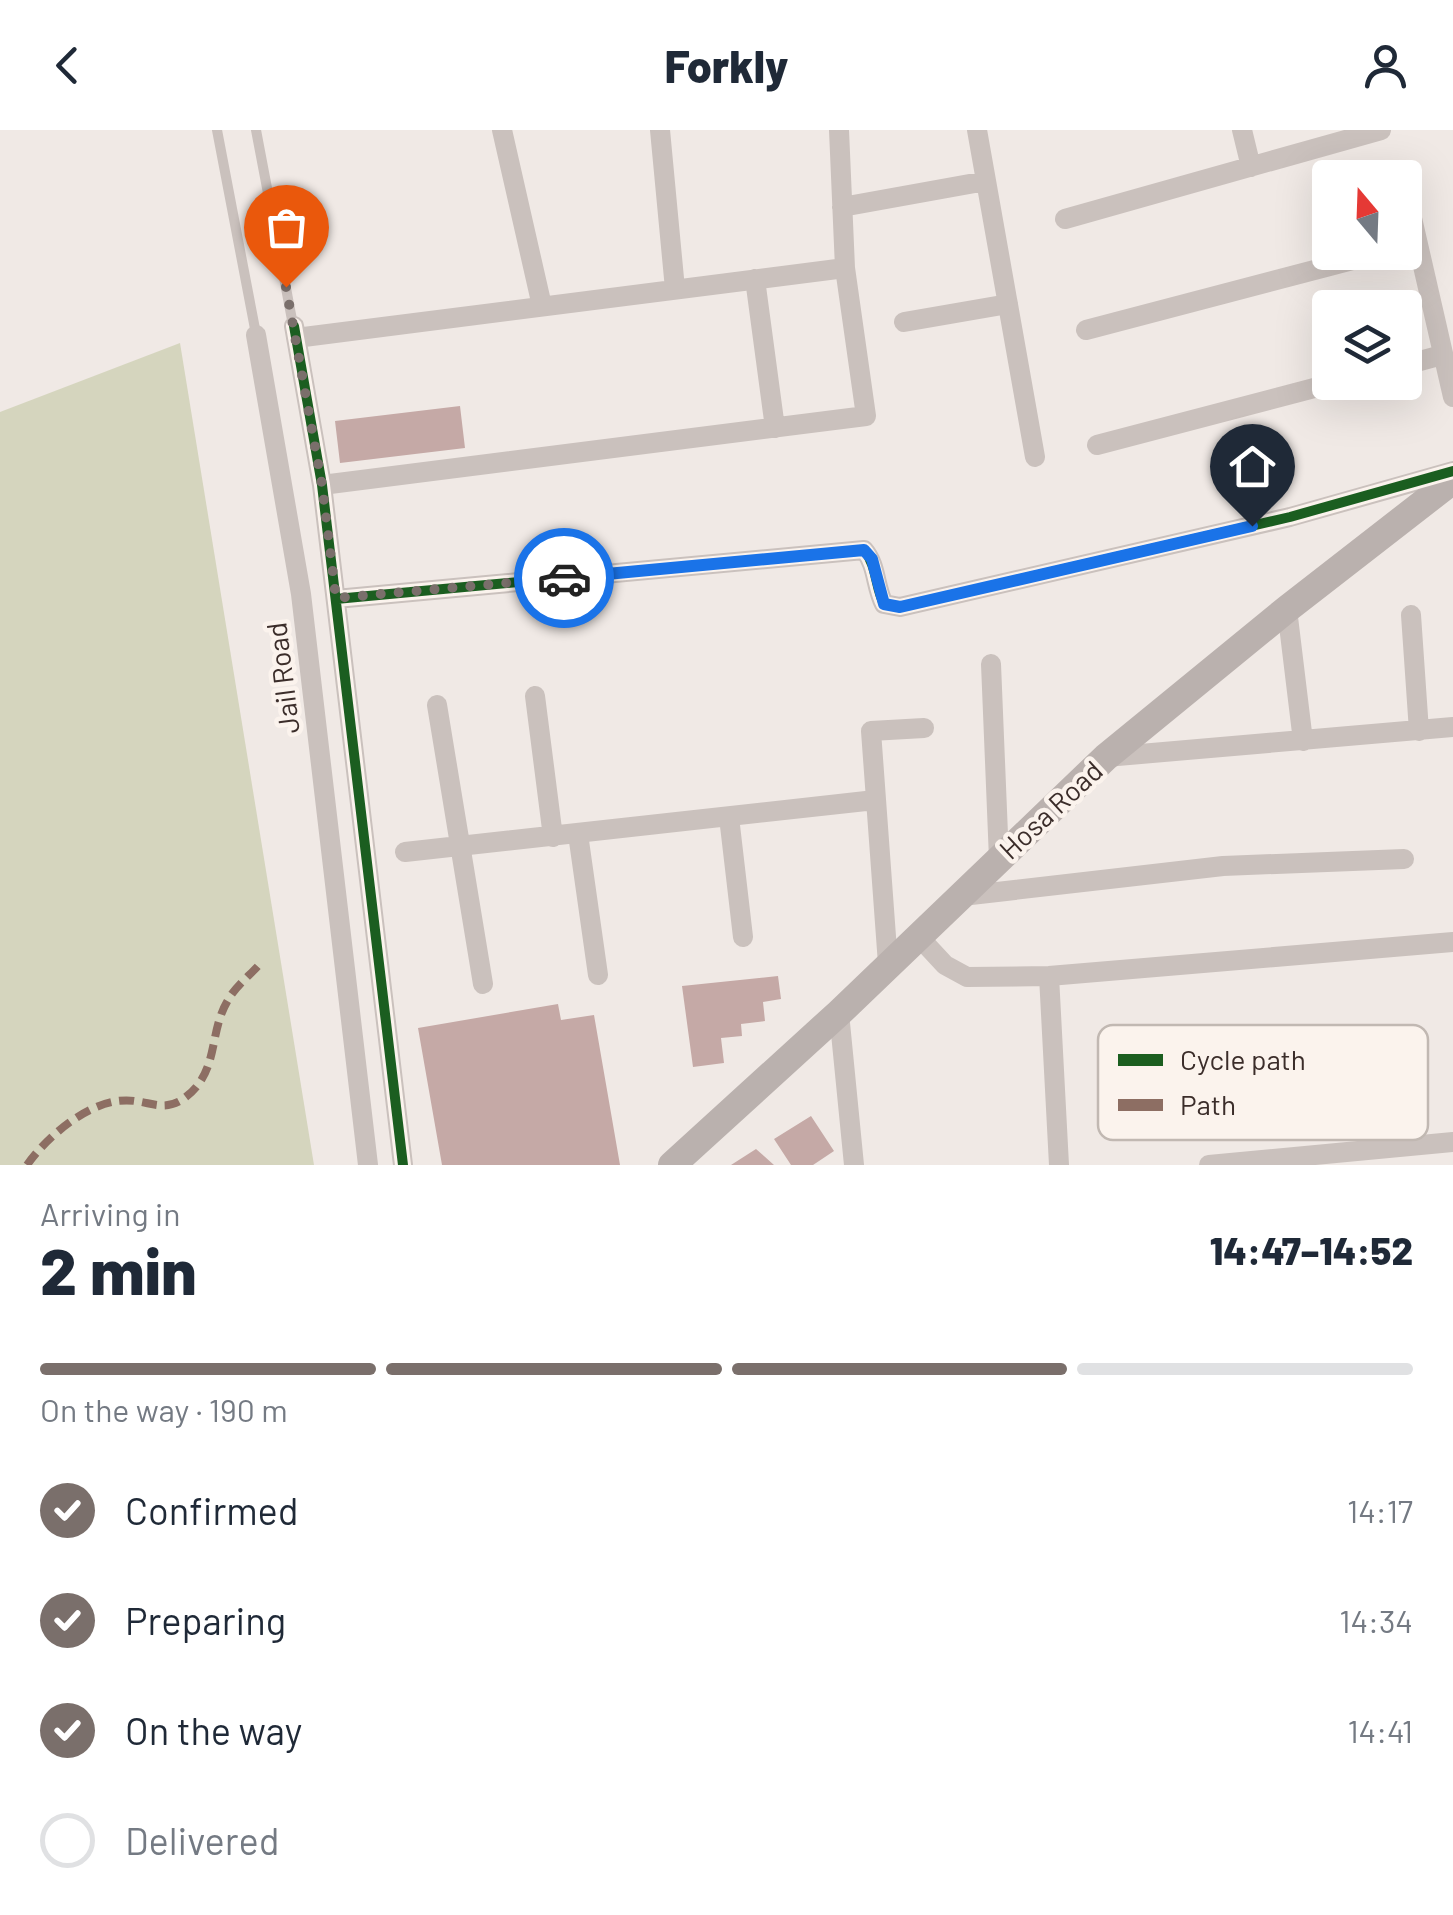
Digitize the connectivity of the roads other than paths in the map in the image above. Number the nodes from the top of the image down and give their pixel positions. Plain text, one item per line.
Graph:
1 (217, 130) edge
2 (256, 130) edge
3 (502, 130) edge
4 (660, 130) edge
5 (838, 130) edge
6 (976, 130) edge
7 (1242, 130) edge
8 (1381, 130) edge
9 (1251, 167) junction
10 (986, 181) junction
11 (842, 206) junction
12 (1065, 220) dead end
13 (845, 268) junction
14 (1315, 270) edge
15 (1418, 270) edge
16 (755, 279) junction
17 (675, 289) junction
18 (1008, 304) junction
19 (542, 306) junction
20 (904, 322) dead end
21 (1086, 330) dead end
22 (295, 332) junction
23 (256, 335) joint
24 (1442, 355) junction
25 (1422, 360) edge
26 (1312, 388) edge
27 (1453, 397) edge
28 (775, 428) junction
29 (1097, 445) dead end
30 (1036, 457) dead end
31 (1453, 471) edge
32 (1453, 480) edge
33 (322, 485) junction
34 (336, 598) junction
35 (1286, 610) junction
36 (1411, 615) dead end
37 (991, 664) dead end
38 (535, 696) dead end
39 (437, 705) dead end
40 (924, 728) dead end
41 (1453, 728) edge
42 (1419, 731) junction
43 (1303, 741) junction
44 (1106, 758) junction
45 (875, 800) junction
46 (728, 817) junction
47 (578, 834) junction
48 (553, 836) junction
49 (460, 847) junction
50 (405, 852) dead end
51 (999, 859) junction
52 (1404, 859) dead end
53 (962, 896) junction
54 (919, 936) junction
55 (743, 937) dead end
56 (1453, 942) edge
57 (888, 964) junction
58 (598, 975) dead end
59 (1049, 976) junction
60 (484, 984) dead end
61 (839, 1013) junction
62 (1453, 1142) edge
63 (368, 1165) edge
64 (403, 1165) edge
65 (672, 1165) edge
66 (854, 1165) edge
67 (1059, 1165) edge
68 (1209, 1165) edge

1 - 23 lane, Jail Road
2 - 22 lane
3 - 19 street
4 - 17 street
5 - 11 street
6 - 10 street
7 - 9 street
8 - 9 street
9 - 12 street
10 - 11 street
10 - 18 street
11 - 13 street
13 - 16 street
13 - 28 street
14 - 21 street
15 - 24 street
16 - 17 street
16 - 28 street
17 - 19 street
18 - 20 street
18 - 30 street
19 - 22 street
22 - 33 street
23 - 63 street, Jail Road
24 - 25 street
24 - 27 street
26 - 29 street
28 - 33 street
31 - 34 street
32 - 35 main road, Hosa Road
33 - 34 street
34 - 64 street
35 - 43 street
35 - 44 main road, Hosa Road
36 - 42 street
37 - 51 street
38 - 48 street
39 - 49 street
40 - 45 street
41 - 42 street
42 - 43 street
43 - 44 street
44 - 51 main road, Hosa Road
45 - 46 street
45 - 57 street
46 - 47 street
46 - 55 street
47 - 48 street
47 - 58 street
48 - 49 street
49 - 50 street
49 - 60 street
51 - 53 main road, Hosa Road
52 - 53 street
53 - 54 main road, Hosa Road
54 - 57 main road, Hosa Road
54 - 59 street
56 - 59 street
57 - 61 main road, Hosa Road
59 - 67 street
61 - 65 main road, Hosa Road
61 - 66 street
62 - 68 street

